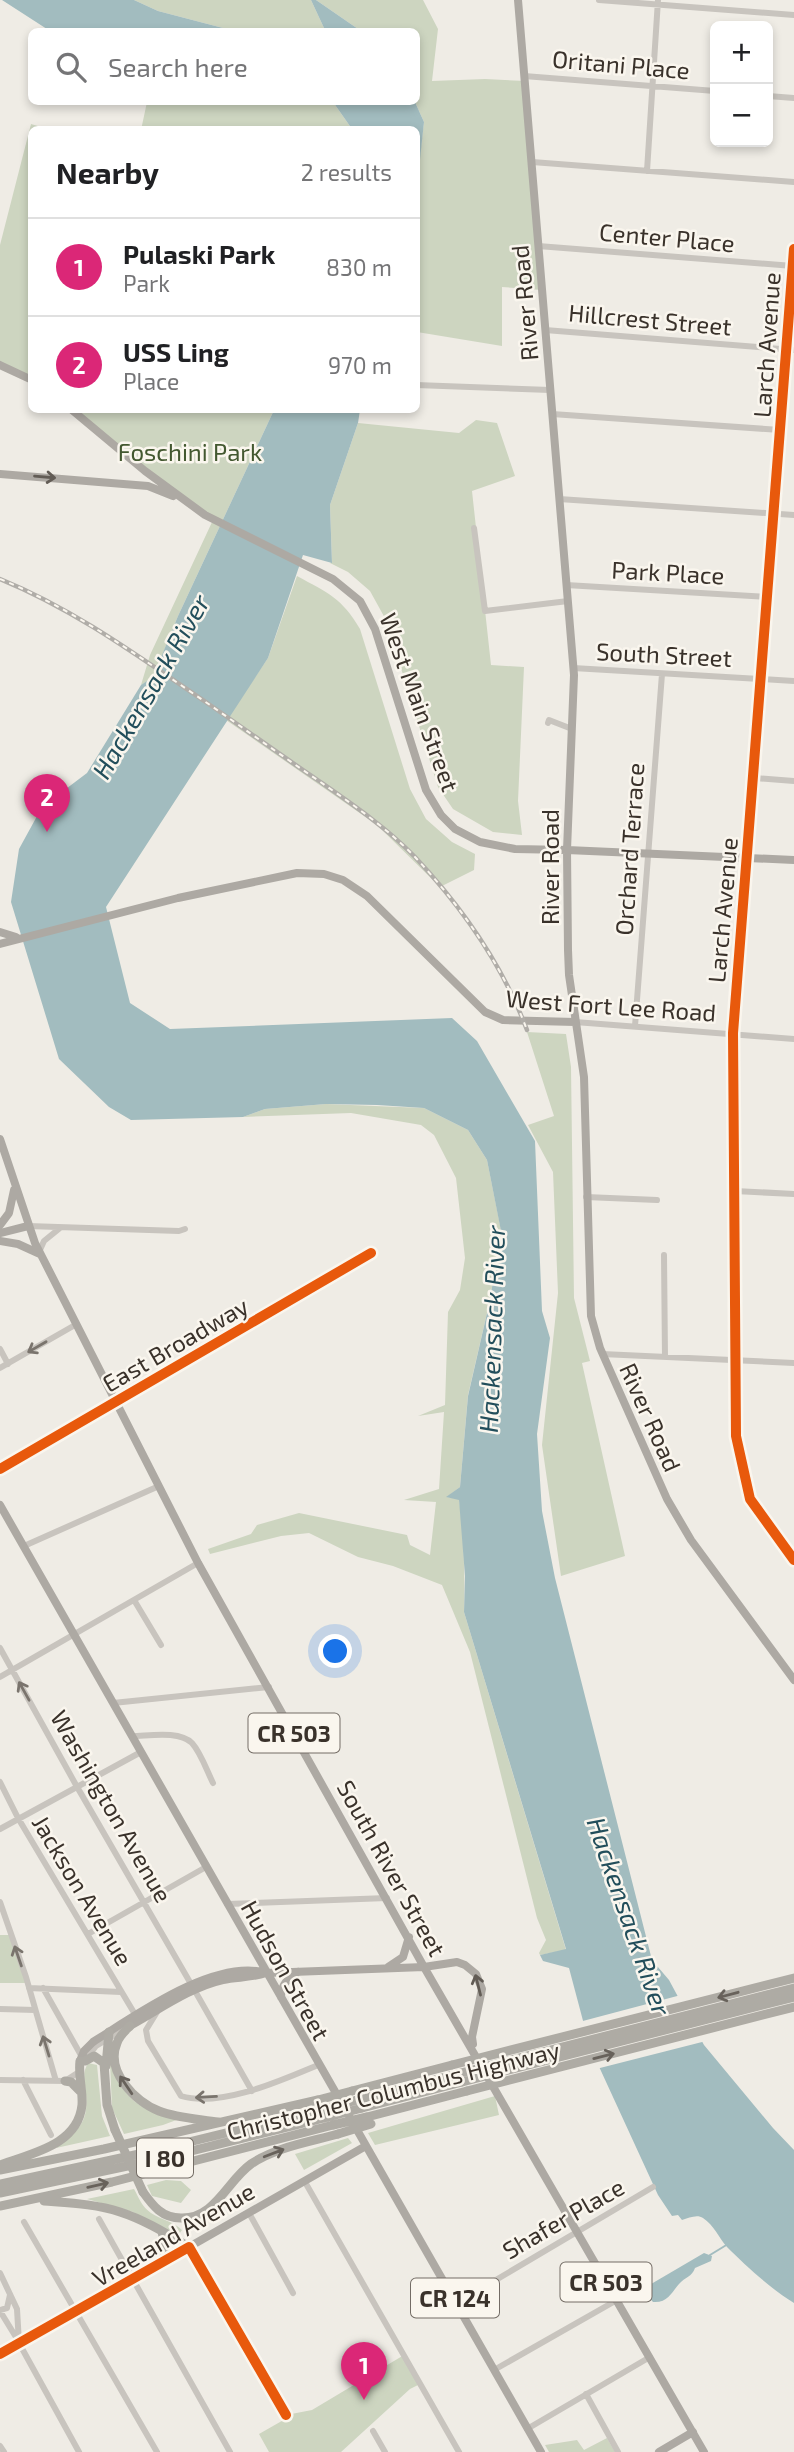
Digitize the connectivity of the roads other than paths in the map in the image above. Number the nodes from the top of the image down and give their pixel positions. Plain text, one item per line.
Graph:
1 (518, 0) edge
2 (599, 0) edge
3 (658, 2) edge
4 (794, 15) edge
5 (524, 76) junction
6 (653, 86) junction
7 (710, 91) edge
8 (773, 96) edge
9 (794, 98) edge
10 (532, 162) junction
11 (647, 171) junction
12 (794, 182) edge
13 (538, 246) junction
14 (794, 249) edge
15 (793, 267) edge
16 (545, 330) junction
17 (790, 350) edge
18 (0, 365) edge
19 (28, 378) edge
20 (420, 385) edge
21 (550, 390) junction
22 (76, 413) edge
23 (552, 414) junction
24 (780, 430) junction
25 (145, 471) junction
26 (0, 474) edge
27 (129, 484) junction
28 (559, 499) junction
29 (188, 502) junction
30 (774, 514) junction
31 (794, 515) edge
32 (474, 528) dead end
33 (566, 585) junction
34 (768, 597) junction
35 (568, 601) junction
36 (573, 668) junction
37 (662, 674) junction
38 (761, 679) junction
39 (794, 681) edge
40 (548, 723) dead end
41 (572, 729) junction
42 (754, 778) junction
43 (794, 781) edge
44 (567, 850) junction
45 (647, 853) junction
46 (747, 857) junction
47 (794, 860) edge
48 (0, 932) edge
49 (19, 938) junction
50 (0, 944) edge
51 (575, 1022) junction
52 (635, 1026) junction
53 (733, 1033) junction
54 (794, 1039) edge
55 (0, 1139) edge
56 (15, 1187) junction
57 (735, 1191) junction
58 (794, 1194) edge
59 (586, 1197) junction
60 (657, 1200) dead end
61 (0, 1225) edge
62 (28, 1226) junction
63 (62, 1227) junction
64 (185, 1229) dead end
65 (0, 1233) edge
66 (0, 1241) edge
67 (40, 1253) junction
68 (371, 1253) dead end
69 (664, 1255) dead end
70 (75, 1325) junction
71 (0, 1349) edge
72 (602, 1354) junction
73 (664, 1357) junction
74 (735, 1360) junction
75 (794, 1363) edge
76 (8, 1364) junction
77 (0, 1368) edge
78 (116, 1403) junction
79 (0, 1469) edge
80 (159, 1486) junction
81 (0, 1505) edge
82 (24, 1546) junction
83 (794, 1560) edge
84 (198, 1563) junction
85 (134, 1600) junction
86 (74, 1634) junction
87 (160, 1645) dead end
88 (0, 1648) edge
89 (13, 1670) junction
90 (0, 1677) edge
91 (794, 1680) edge
92 (269, 1688) junction
93 (113, 1703) junction
94 (132, 1736) junction
95 (141, 1752) junction
96 (0, 1782) edge
97 (213, 1783) dead end
98 (76, 1785) junction
99 (18, 1818) junction
100 (0, 1829) edge
101 (206, 1867) junction
102 (387, 1898) junction
103 (145, 1901) junction
104 (0, 1902) edge
105 (227, 1904) junction
106 (0, 1932) edge
107 (10, 1932) junction
108 (88, 1934) junction
109 (408, 1937) junction
110 (252, 1949) junction
111 (424, 1967) junction
112 (386, 1969) junction
113 (239, 1970) junction
114 (298, 1972) junction
115 (266, 1973) junction
116 (794, 1978) edge
117 (193, 1987) junction
118 (43, 1988) junction
119 (794, 1988) edge
120 (29, 1989) junction
121 (121, 1992) junction
122 (794, 1997) edge
123 (282, 2000) junction
124 (794, 2007) edge
125 (0, 2009) edge
126 (160, 2009) junction
127 (35, 2010) junction
128 (135, 2016) junction
129 (130, 2026) junction
130 (108, 2035) junction
131 (474, 2051) junction
132 (82, 2060) junction
133 (318, 2065) junction
134 (79, 2073) junction
135 (106, 2075) junction
136 (460, 2078) junction
137 (0, 2080) edge
138 (23, 2080) junction
139 (61, 2081) junction
140 (252, 2091) junction
141 (82, 2096) junction
142 (362, 2108) junction
143 (331, 2121) junction
144 (221, 2123) junction
145 (51, 2135) dead end
146 (364, 2147) junction
147 (0, 2168) edge
148 (305, 2182) junction
149 (0, 2184) edge
150 (653, 2187) dead end
151 (0, 2193) edge
152 (32, 2200) junction
153 (0, 2206) edge
154 (249, 2213) junction
155 (99, 2219) dead end
156 (24, 2222) dead end
157 (161, 2230) junction
158 (578, 2232) junction
159 (188, 2247) junction
160 (159, 2264) junction
161 (0, 2273) edge
162 (133, 2278) junction
163 (9, 2289) junction
164 (293, 2293) dead end
165 (617, 2300) junction
166 (457, 2303) junction
167 (0, 2310) edge
168 (76, 2311) junction
169 (19, 2343) junction
170 (0, 2354) edge
171 (650, 2357) junction
172 (494, 2370) junction
173 (586, 2394) junction
174 (286, 2416) dead end
175 (527, 2429) junction
176 (373, 2431) dead end
177 (693, 2432) junction
178 (0, 2446) edge
179 (4, 2452) edge
180 (79, 2452) edge
181 (157, 2452) edge
182 (230, 2452) edge
183 (385, 2452) edge
184 (459, 2452) edge
185 (541, 2452) edge
186 (618, 2452) edge
187 (659, 2452) edge
188 (704, 2452) edge

1 - 5 main road, River Road
2 - 3 street
3 - 4 street
3 - 6 street
5 - 6 street, Oritani Place
5 - 10 main road, River Road
6 - 7 street, Oritani Place
6 - 11 street
8 - 9 street
10 - 11 street
10 - 13 main road, River Road
11 - 12 street
13 - 15 street, Center Place
13 - 16 main road, River Road
14 - 15 street, Larch Avenue
15 - 17 street, Larch Avenue
16 - 17 street, Hillcrest Street
16 - 21 main road, River Road
17 - 24 street, Larch Avenue
18 - 19 main road
20 - 21 street
21 - 23 main road, River Road
22 - 25 main road
23 - 24 street
23 - 28 main road, River Road
24 - 30 street, Larch Avenue
25 - 27 street
25 - 29 main road
26 -> 27 main road
27 - 29 main road
28 - 30 street
28 - 33 main road, River Road
29 - 44 main road, West Main Street
30 - 31 street
30 - 34 street, Larch Avenue
32 - 35 street
33 - 34 street, Park Place
33 - 35 main road, River Road
34 - 38 street, Larch Avenue
35 - 36 main road, River Road
36 - 37 street, South Street
36 - 41 main road, River Road
37 - 38 street, South Street
37 - 45 street, Orchard Terrace
38 - 39 street, South Street
38 - 42 street, Larch Avenue
40 - 41 street
41 - 44 main road, River Road
42 - 43 street
42 - 46 street, Larch Avenue
44 - 45 main road, West Main Street
44 - 51 main road, River Road
45 - 46 main road, West Main Street
45 - 52 street, Orchard Terrace
46 - 47 main road, West Main Street
46 - 53 street, Larch Avenue
48 - 49 main road
49 - 50 main road, West Fort Lee Road
49 - 51 main road, West Fort Lee Road
51 - 52 street, West Fort Lee Road
51 - 59 main road, River Road
52 - 53 street, West Fort Lee Road
53 - 54 street, West Fort Lee Road
53 - 57 street, Larch Avenue
55 - 56 main road, South River Street / CR 503
56 - 61 main road
56 - 62 main road, South River Street / CR 503
57 - 58 street
57 - 74 street, Larch Avenue
59 - 60 street
59 - 72 main road, River Road
62 - 63 street
62 - 65 main road
62 - 67 main road, South River Street / CR 503
63 - 64 street
63 - 67 street
66 - 67 main road
67 - 70 main road, South River Street / CR 503
68 - 78 street, East Broadway
69 - 73 street
70 -> 76 street
70 - 78 main road, South River Street / CR 503
71 - 76 street
72 - 73 street
72 - 91 main road, River Road
73 - 74 street
74 - 75 street
74 - 83 street, Larch Avenue
76 - 77 street
78 - 79 street, East Broadway
78 - 80 main road, South River Street / CR 503
80 - 82 street
80 - 84 main road, South River Street / CR 503
81 - 82 main road, Hudson Street / CR 124
82 - 86 main road, Hudson Street / CR 124
84 - 85 street
84 - 92 main road, South River Street / CR 503
85 - 86 street
85 - 87 street
86 - 89 street
86 - 93 main road, Hudson Street / CR 124
88 - 89 street, Washington Avenue
89 - 90 street
98 -> 89 street, Washington Avenue
92 - 93 street
92 - 102 main road, South River Street / CR 503
93 - 94 main road, Hudson Street / CR 124
94 - 95 main road, Hudson Street / CR 124
94 - 97 street
95 - 98 street
95 - 101 main road, Hudson Street / CR 124
96 - 99 street, Jackson Avenue
98 - 99 street
98 - 103 street, Washington Avenue
99 - 100 street
99 - 108 street, Jackson Avenue
101 - 103 street
101 - 105 main road, Hudson Street / CR 124
102 - 105 street
102 - 109 main road, South River Street / CR 503
103 - 108 street
103 - 117 street, Washington Avenue
104 - 107 street
105 - 110 main road, Hudson Street / CR 124
106 - 107 street
120 -> 107 street
108 - 121 street, Jackson Avenue
109 - 111 main road, South River Street / CR 503
109 - 112 main road
110 - 113 main road
110 - 115 main road, Hudson Street / CR 124
111 - 112 main road
111 - 131 main road, South River Street / CR 503
131 -> 111 main road
112 - 114 main road
113 - 115 main road
113 - 117 main road
114 - 115 main road
114 - 123 main road
115 - 117 main road
115 - 123 main road, Hudson Street / CR 124
116 -> 136 highway, Christopher Columbus Highway / I 80, bridge
117 - 126 main road
117 - 128 main road
117 - 140 street, Washington Avenue
118 - 120 street
118 - 121 street
118 - 132 street
119 - 136 highway, Christopher Columbus Highway / I 80, bridge
120 - 127 street
121 - 128 street, Jackson Avenue
122 - 136 highway, Christopher Columbus Highway / I 80, bridge
123 - 133 main road, Hudson Street / CR 124
136 -> 124 highway, Christopher Columbus Highway / I 80, bridge
125 - 127 street
126 - 129 main road
140 -> 126 street
139 -> 127 street
128 - 130 main road
129 - 130 street
144 -> 129 highway
130 - 132 main road
130 - 135 highway
131 - 158 main road, South River Street / CR 503
132 - 134 highway
132 - 135 highway
132 - 139 street
133 - 140 street
133 - 146 main road, Hudson Street / CR 124
134 - 139 street
134 - 141 highway
135 -> 143 highway, bridge
136 - 142 highway, Christopher Columbus Highway / I 80
136 - 142 highway, Christopher Columbus Highway / I 80
137 - 138 street
138 - 139 street
138 - 145 street
139 - 141 highway
141 - 147 highway
142 - 143 highway, Christopher Columbus Highway / I 80, bridge
142 - 143 highway, bridge
142 - 144 highway, Christopher Columbus Highway / I 80, bridge
143 - 149 highway, Christopher Columbus Highway / I 80
143 - 151 highway, Christopher Columbus Highway / I 80
152 -> 143 highway, Christopher Columbus Highway / I 80
144 - 147 highway, Christopher Columbus Highway / I 80
146 - 148 main road, Vreeland Avenue
146 - 166 main road, Hudson Street / CR 124
148 - 154 main road, Vreeland Avenue
148 - 184 street
150 - 158 street, Shafer Place
152 - 153 highway, Christopher Columbus Highway / I 80
152 - 157 highway
154 - 159 main road, Vreeland Avenue
154 - 164 street
155 - 162 street
156 - 168 street
157 - 159 highway
157 - 160 highway
158 - 165 main road, South River Street / CR 503
158 - 166 street, Shafer Place
159 - 160 street, Vreeland Avenue
159 - 174 street
160 - 162 street, Vreeland Avenue
161 - 163 street
162 - 168 street, Vreeland Avenue
162 - 182 street
163 - 167 street
163 - 169 street
165 - 171 main road, South River Street / CR 503
165 - 172 street
166 - 172 main road, Hudson Street / CR 124
167 - 169 street
168 - 169 street, Vreeland Avenue
168 - 181 street
169 - 170 street, Vreeland Avenue
169 - 180 street
171 - 173 street
171 - 177 main road, South River Street / CR 503
172 - 175 main road, Hudson Street / CR 124
173 - 175 street
173 - 186 street
175 - 185 main road, Hudson Street / CR 124
176 - 183 street
177 - 187 main road
177 - 188 main road, South River Street
178 - 179 street

